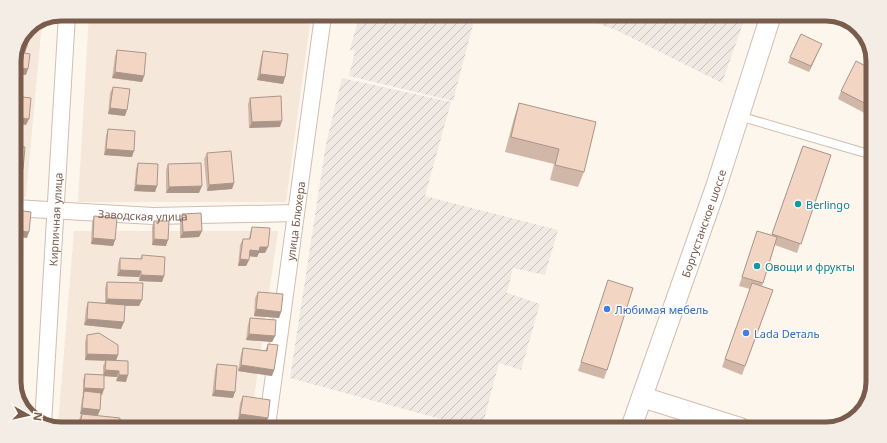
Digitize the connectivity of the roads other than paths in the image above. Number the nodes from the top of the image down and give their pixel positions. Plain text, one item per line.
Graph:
1 (67, 21) edge
2 (322, 21) edge
3 (769, 21) edge
4 (739, 116) junction
5 (866, 153) edge
6 (21, 208) edge
7 (56, 210) junction
8 (296, 214) junction
9 (45, 395) edge
10 (642, 397) junction
11 (268, 422) edge
12 (633, 422) edge
13 (721, 422) edge

1 - 7 street, Кирпичная улица
2 - 8 street, улица Блюхера
3 - 4 street, Боргустанское шоссе
4 - 5 lane
4 - 10 street, Боргустанское шоссе
6 - 7 street, Заводская улица
7 - 8 street, Заводская улица
7 - 9 street, Кирпичная улица
8 - 11 street, улица Блюхера
10 - 12 street, Боргустанское шоссе
10 - 13 street

